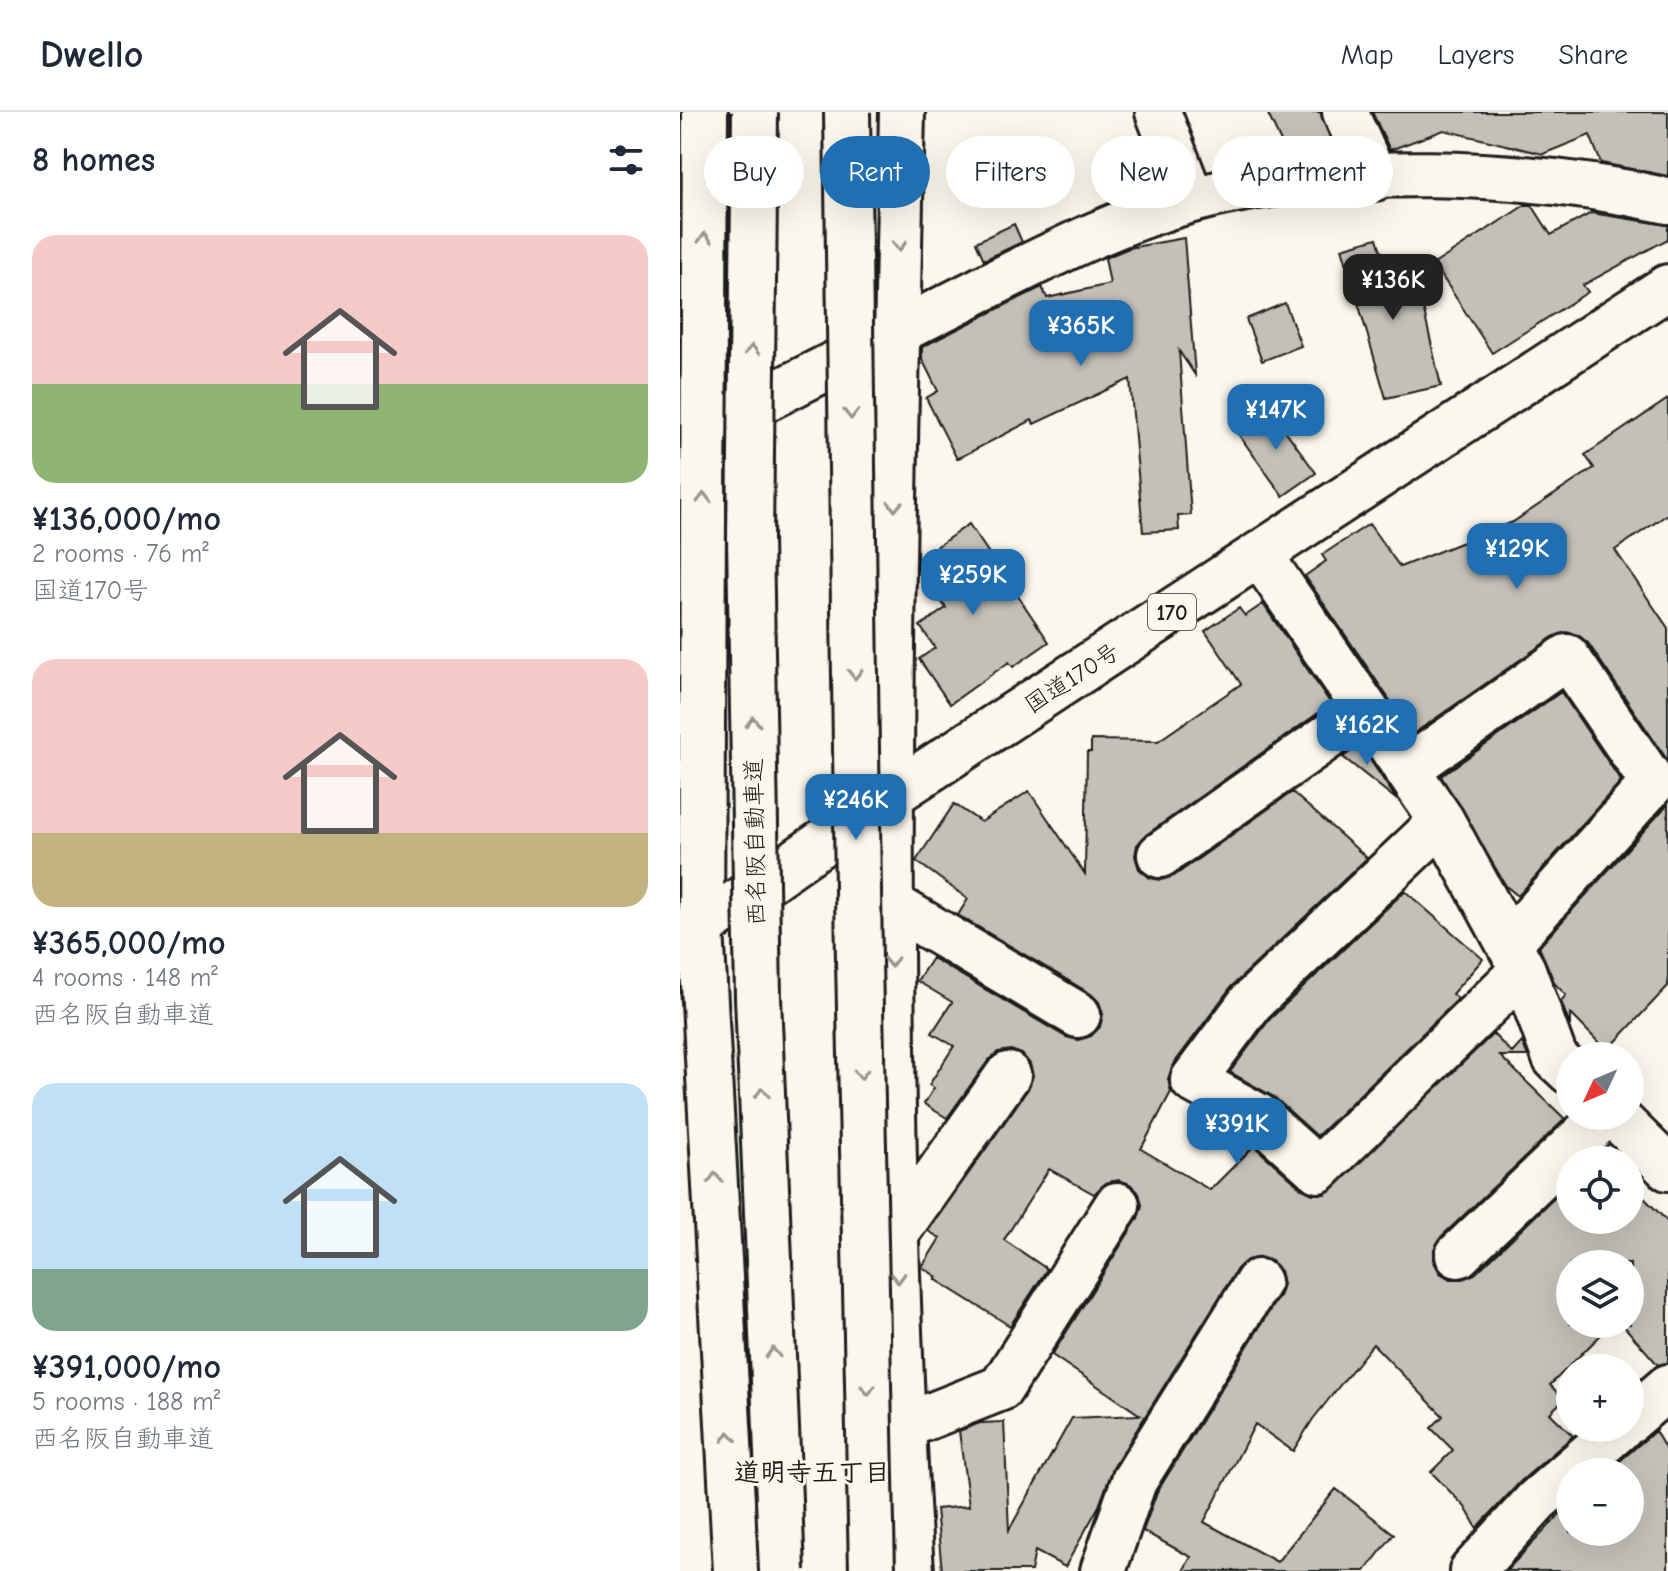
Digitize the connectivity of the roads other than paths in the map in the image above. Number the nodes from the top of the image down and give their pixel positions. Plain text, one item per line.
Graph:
1 (705, 112) edge
2 (755, 112) edge
3 (847, 112) edge
4 (902, 112) edge
5 (1158, 112) edge
6 (1345, 112) edge
7 (1167, 136) edge
8 (1356, 136) edge
9 (1393, 178) edge
10 (1668, 201) edge
11 (1169, 208) edge
12 (1668, 287) edge
13 (897, 332) junction
14 (692, 435) edge
15 (1260, 555) junction
16 (1366, 710) junction
17 (1407, 769) junction
18 (891, 795) junction
19 (1442, 821) junction
20 (1160, 855) dead end
21 (889, 903) junction
22 (691, 936) edge
23 (1516, 956) junction
24 (1078, 1015) dead end
25 (1556, 1059) edge
26 (1008, 1075) dead end
27 (1589, 1130) edge
28 (1629, 1130) edge
29 (1668, 1168) edge
30 (1117, 1205) dead end
31 (897, 1232) junction
32 (1458, 1255) dead end
33 (1258, 1282) dead end
34 (1666, 1393) edge
35 (1644, 1410) edge
36 (902, 1427) junction
37 (1604, 1442) edge
38 (736, 1571) edge
39 (782, 1571) edge
40 (872, 1571) edge
41 (911, 1571) edge
42 (1103, 1571) edge
43 (1472, 1571) edge

14 -> 1 main road
39 -> 2 main road, 西名阪自動車道, bridge
3 -> 40 main road, bridge
4 -> 13 main road
5 - 7 main road
6 - 8 main road
9 - 10 main road
11 - 13 main road
12 - 15 main road, 国道170号 / 170
13 - 14 main road
13 -> 18 main road
22 -> 14 main road
15 - 16 main road
15 - 18 main road, 国道170号 / 170
16 - 17 main road
16 - 20 main road
17 - 19 main road
17 - 23 main road
18 - 21 main road
18 - 22 main road, 国道170号 / 170
19 - 23 main road
19 - 23 main road
21 - 24 main road
21 -> 31 main road
38 -> 22 main road
23 - 25 main road
26 - 31 main road
27 - 32 main road
28 - 29 main road
30 - 36 main road
31 -> 36 main road
33 - 42 main road
34 - 35 main road
36 - 41 main road
37 - 43 main road

